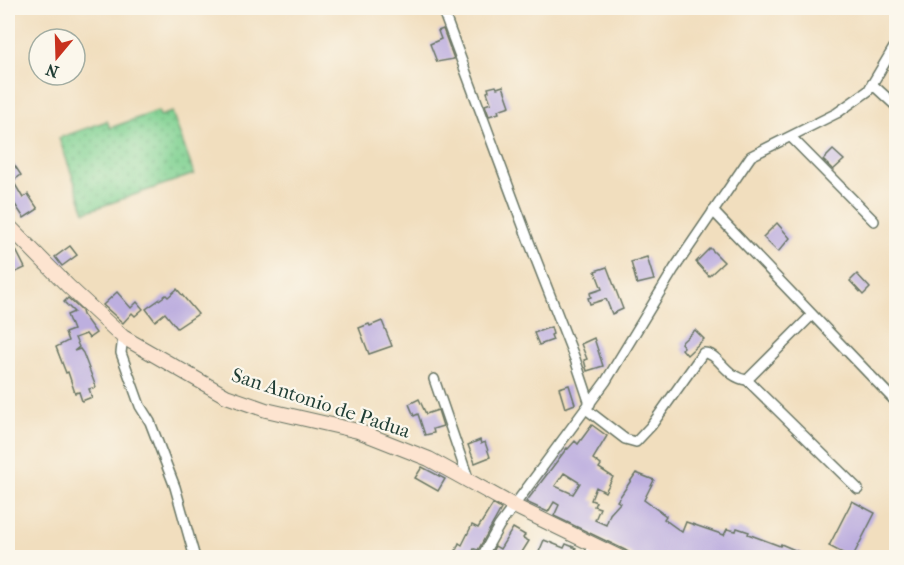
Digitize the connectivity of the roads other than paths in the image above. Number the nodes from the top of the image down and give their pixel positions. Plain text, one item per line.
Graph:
1 (442, 8) edge
2 (897, 44) edge
3 (872, 84) junction
4 (897, 106) edge
5 (791, 137) junction
6 (713, 211) junction
7 (874, 221) dead end
8 (8, 225) edge
9 (812, 315) junction
10 (123, 337) junction
11 (434, 379) dead end
12 (747, 380) junction
13 (897, 402) edge
14 (588, 406) junction
15 (469, 481) junction
16 (858, 489) dead end
17 (514, 506) junction
18 (591, 551) edge
19 (195, 558) edge
20 (481, 558) edge
21 (621, 558) edge

1 - 14 street
2 - 3 street
3 - 4 street
3 - 5 street
5 - 6 street
5 - 7 street
6 - 9 street
6 - 14 street
8 - 10 street, San Antonio de Padua
9 - 12 street
9 - 13 street
10 - 15 street, San Antonio de Padua
10 - 19 street
11 - 15 street
12 - 14 street
12 - 16 street
14 - 17 street
15 - 17 street, San Antonio de Padua
17 - 18 street, San Antonio de Padua
17 - 20 street
18 - 21 street, San Antonio de Padua

